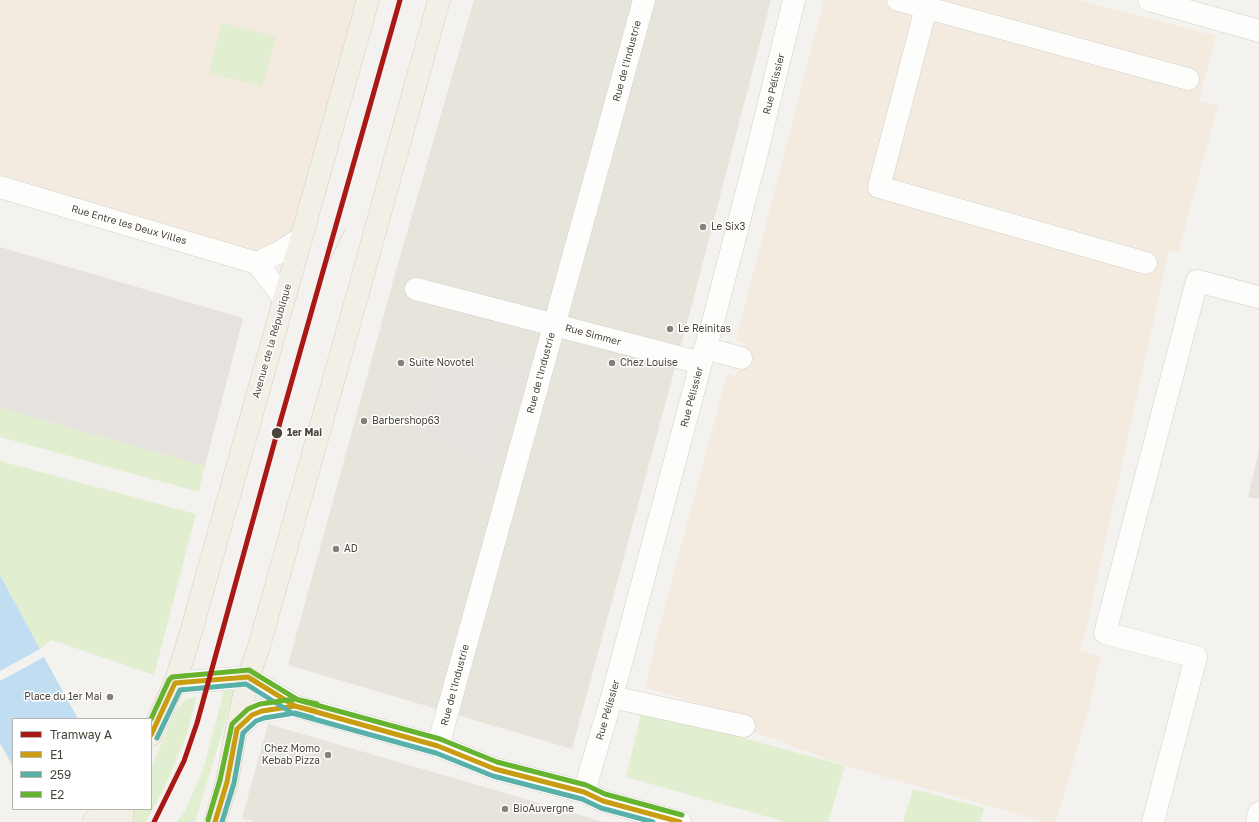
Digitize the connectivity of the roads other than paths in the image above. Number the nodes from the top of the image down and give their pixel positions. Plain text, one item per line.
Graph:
1 (368, 0) edge
2 (439, 0) edge
3 (644, 0) edge
4 (794, 0) edge
5 (898, 0) edge
6 (1149, 0) edge
7 (926, 8) junction
8 (1259, 31) edge
9 (1188, 79) dead end
10 (0, 187) edge
11 (300, 239) junction
12 (257, 263) junction
13 (1146, 263) dead end
14 (416, 289) dead end
15 (284, 298) junction
16 (1259, 298) edge
17 (554, 325) junction
18 (703, 355) junction
19 (741, 358) dead end
20 (248, 677) junction
21 (175, 683) junction
22 (612, 697) junction
23 (295, 706) junction
24 (744, 726) dead end
25 (237, 729) junction
26 (152, 733) edge
27 (438, 746) junction
28 (584, 792) junction
29 (104, 810) edge
30 (123, 810) edge
31 (1259, 813) edge
32 (93, 822) edge
33 (118, 822) edge
34 (215, 822) edge
35 (680, 822) edge
36 (1152, 822) edge
37 (1256, 822) edge

1 - 11 main road, Avenue de la République
2 - 20 main road
3 - 17 street, Rue de l'Industrie
4 - 18 street, Rue Pélissier
5 - 7 street
6 - 8 street
7 - 9 street
7 - 13 street
10 - 12 street, Rue Entre les Deux Villes
11 - 12 street
11 - 15 main road, Avenue de la République
12 - 15 street
14 - 17 street, Rue Simmer
15 - 21 main road, Avenue de la République
16 - 36 street
17 - 18 street, Rue Simmer
17 - 27 street, Rue de l'Industrie
18 - 19 street, Rue Simmer
18 - 22 street, Rue Pélissier
20 - 21 street
20 - 23 street
20 - 25 main road
21 - 26 main road, Avenue de la République
22 - 24 street
22 - 28 street, Rue Pélissier
23 - 25 street
23 - 27 street
25 - 34 main road
27 - 28 street
28 - 35 street
29 - 32 main road
30 - 33 main road
31 - 37 street

